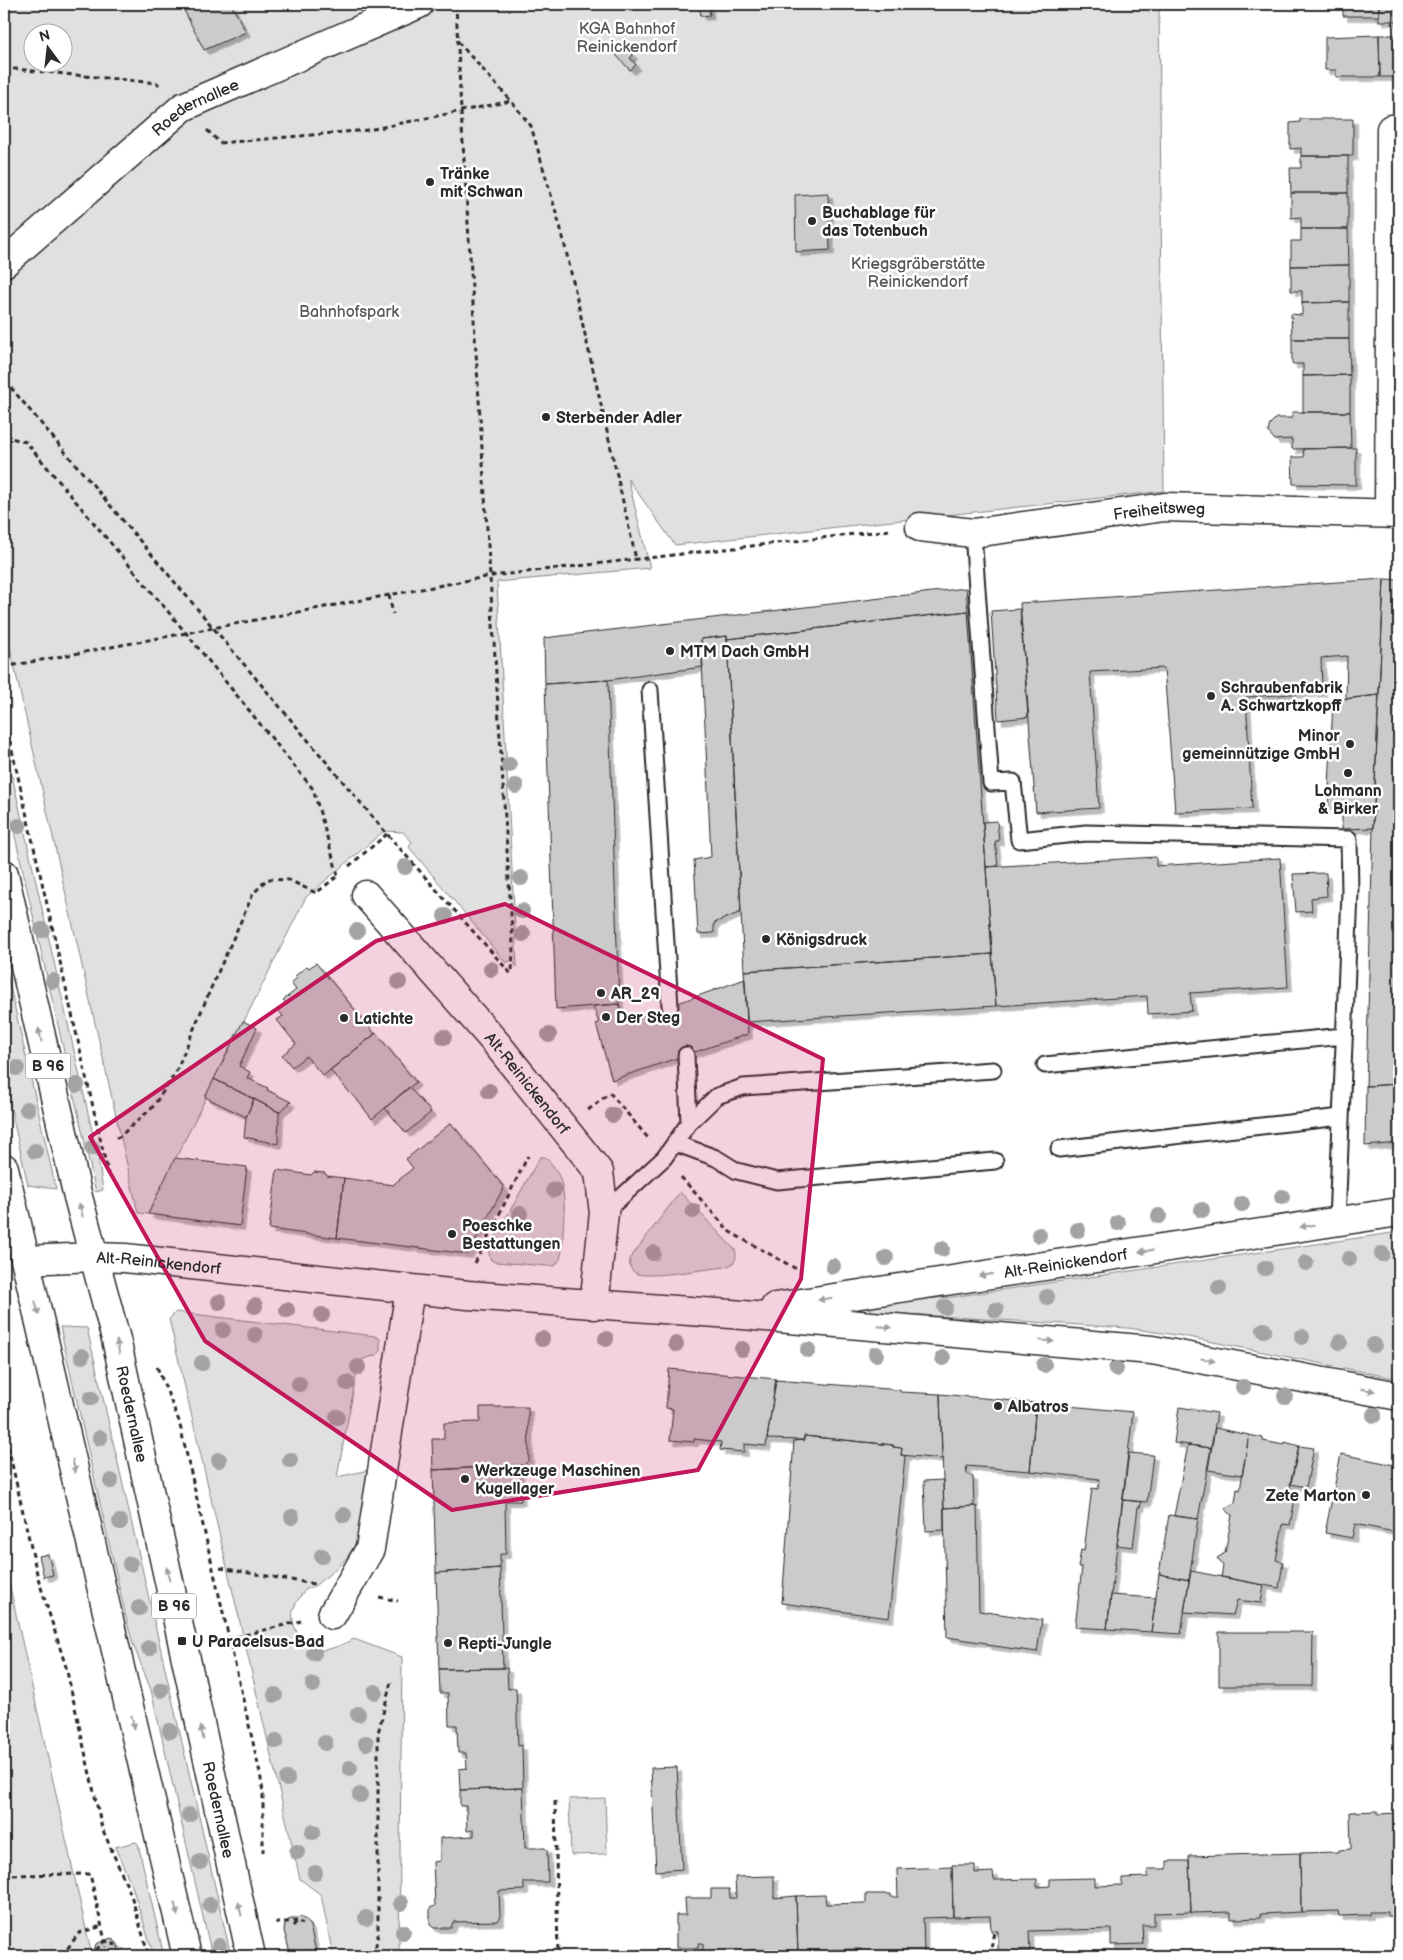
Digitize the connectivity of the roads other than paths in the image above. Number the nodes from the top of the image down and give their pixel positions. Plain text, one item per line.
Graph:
1 (419, 4) edge
2 (1399, 129) edge
3 (4, 263) edge
4 (1394, 513) edge
5 (920, 527) road end
6 (973, 533) junction
7 (650, 690) dead end
8 (4, 874) edge
9 (366, 895) road end
10 (670, 1006) dead end
11 (1344, 1036) junction
12 (686, 1055) dead end
13 (1045, 1065) dead end
14 (993, 1070) dead end
15 (1341, 1117) junction
16 (689, 1123) junction
17 (675, 1143) junction
18 (1060, 1149) dead end
19 (995, 1161) dead end
20 (4, 1168) edge
21 (1399, 1212) edge
22 (604, 1213) junction
23 (1338, 1222) junction
24 (94, 1257) junction
25 (25, 1260) junction
26 (410, 1289) junction
27 (594, 1305) junction
28 (731, 1314) junction
29 (1399, 1396) edge
30 (332, 1615) dead end
31 (187, 1956) edge
32 (251, 1956) edge

1 - 3 street, Roedernallee
2 - 4 street
4 - 6 street, Freiheitsweg
5 - 6 street, Freiheitsweg
6 - 11 lane
7 - 10 lane
24 -> 8 street, Roedernallee / B 96
9 - 22 street, Alt-Reinickendorf
11 - 13 lane
11 - 15 lane
12 - 16 lane
14 - 16 lane
15 - 18 lane
15 - 23 lane
16 - 17 lane
17 - 19 lane
17 - 22 lane
20 - 25 street
21 - 23 street, Alt-Reinickendorf
22 - 27 street, Alt-Reinickendorf
23 -> 28 street, Alt-Reinickendorf
24 - 25 street, Alt-Reinickendorf
24 - 26 street, Alt-Reinickendorf
32 -> 24 street, Roedernallee / B 96
25 -> 31 street
26 - 27 street, Alt-Reinickendorf
26 - 30 street
27 - 28 street, Alt-Reinickendorf
28 -> 29 street, Alt-Reinickendorf

